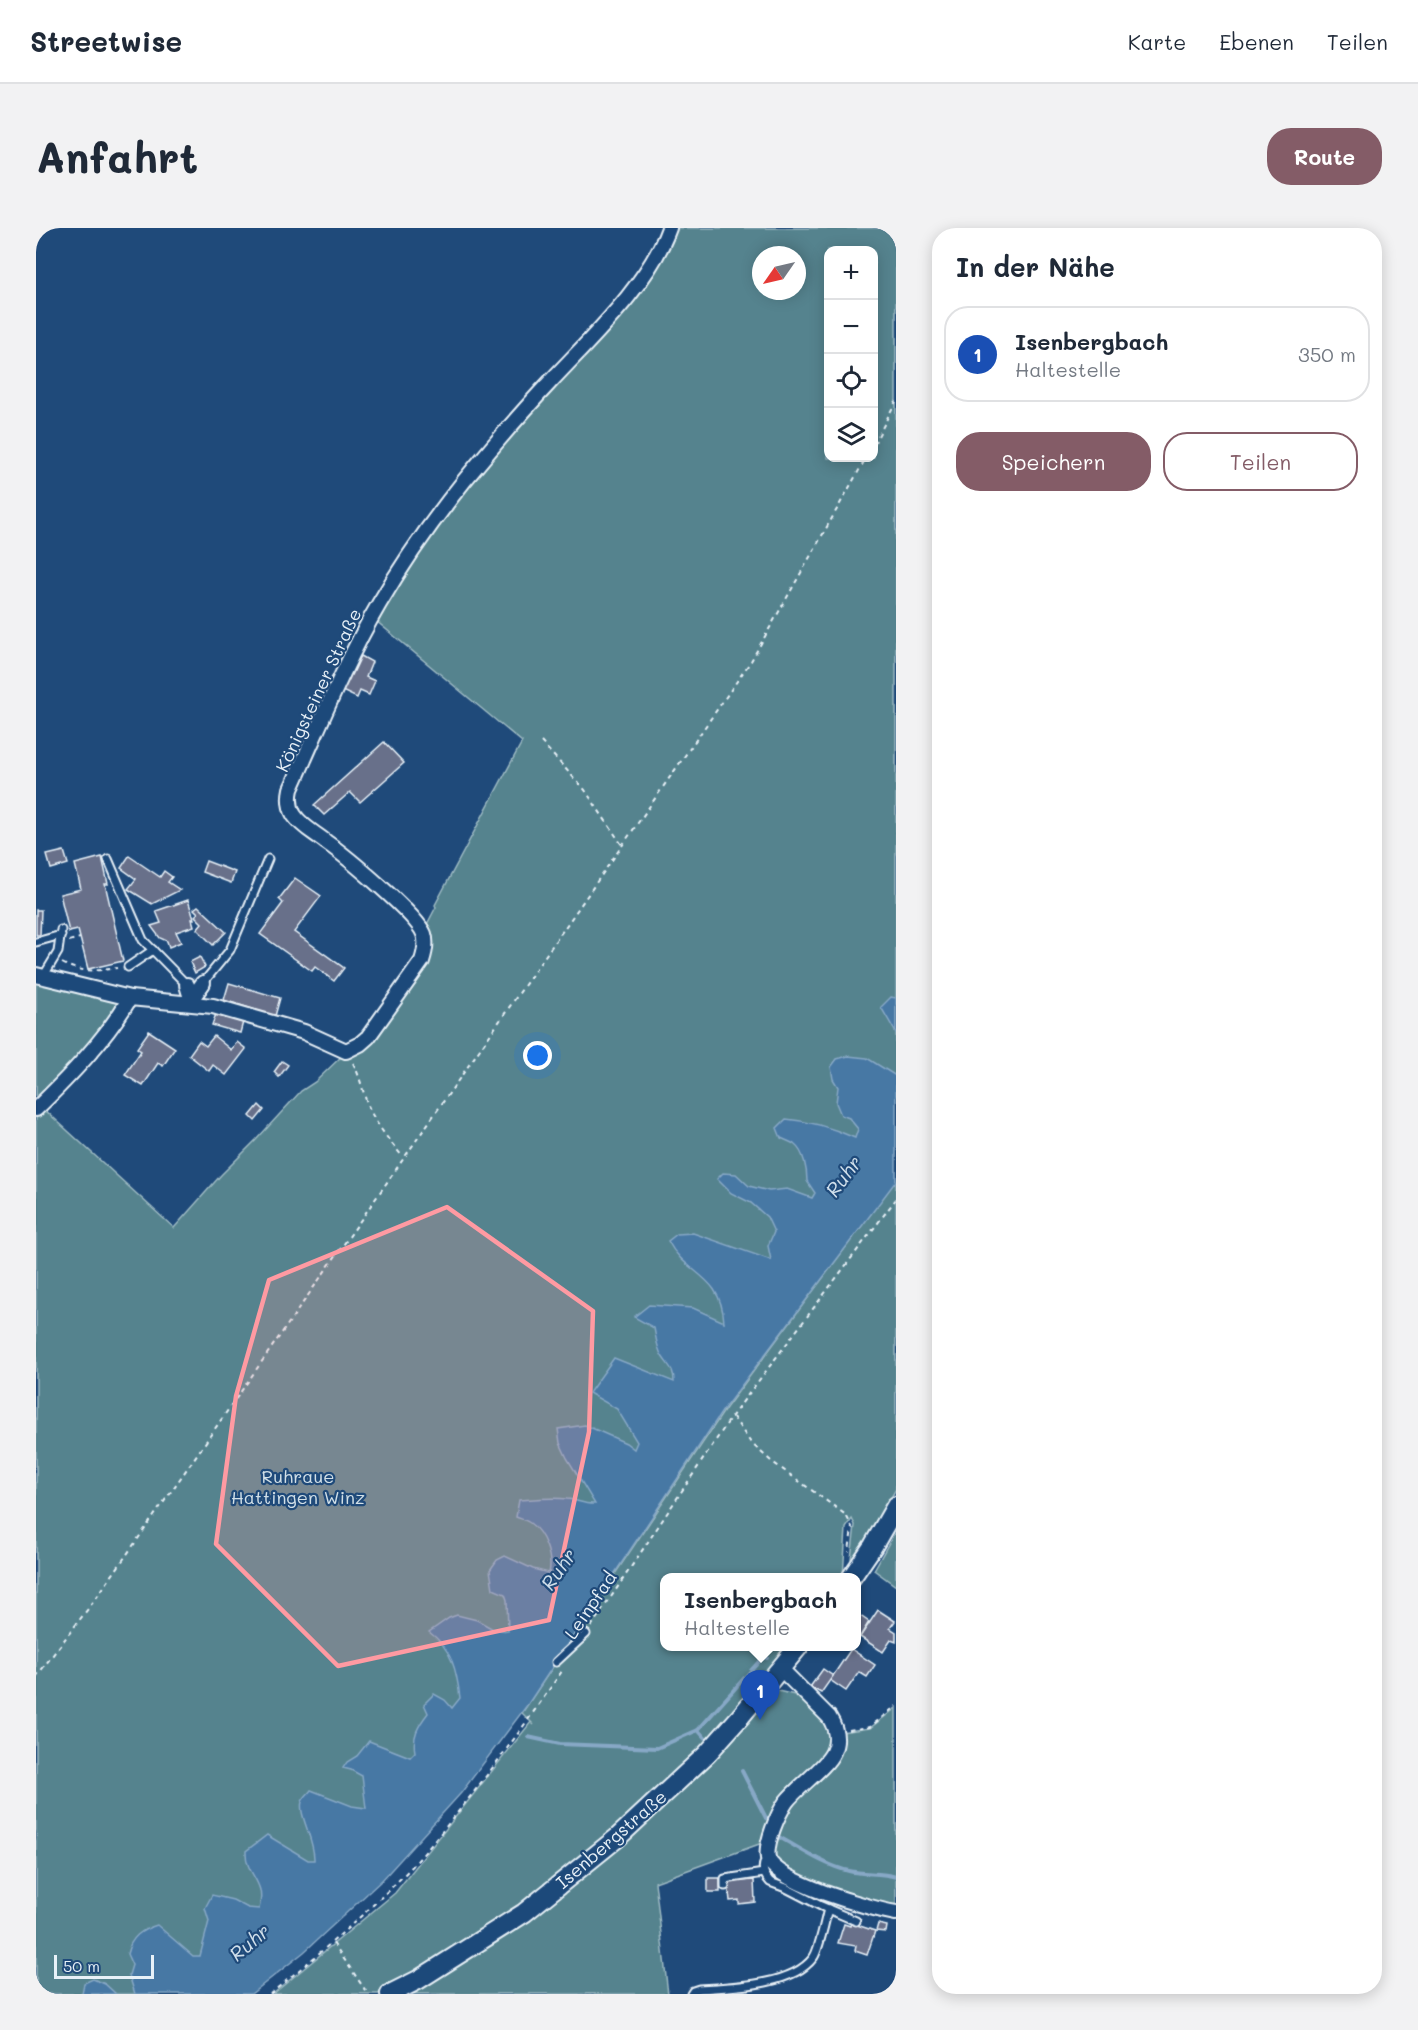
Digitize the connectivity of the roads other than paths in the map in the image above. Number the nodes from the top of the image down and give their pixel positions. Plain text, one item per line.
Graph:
1 (669, 228) edge
2 (108, 859) dead end
3 (268, 859) dead end
4 (36, 942) edge
5 (153, 950) junction
6 (128, 967) road end
7 (39, 976) edge
8 (203, 983) joint
9 (187, 985) joint
10 (130, 998) junction
11 (189, 1003) junction
12 (36, 1109) edge
13 (896, 1506) edge
14 (854, 1573) edge
15 (586, 1634) road end
16 (796, 1651) edge
17 (556, 1662) dead end
18 (781, 1669) junction
19 (768, 1857) junction
20 (764, 1873) junction
21 (725, 1886) dead end
22 (828, 1909) junction
23 (896, 1913) edge
24 (856, 1921) dead end
25 (390, 1994) edge
26 (691, 1994) edge

1 - 11 street, Königsteiner Straße
2 - 5 lane
3 - 8 lane
4 - 7 lane
5 - 6 lane
5 - 9 lane
7 - 10 street, Königsteiner Straße
8 - 11 street
9 - 11 street
10 - 11 street, Königsteiner Straße
10 - 12 street
13 - 14 main road
15 - 17 lane
16 - 18 main road, Isenbergstraße
18 - 19 street
18 - 25 main road, Isenbergstraße
19 - 20 lane
19 - 23 street
20 - 21 lane
20 - 22 lane
22 - 24 lane
22 - 26 lane

